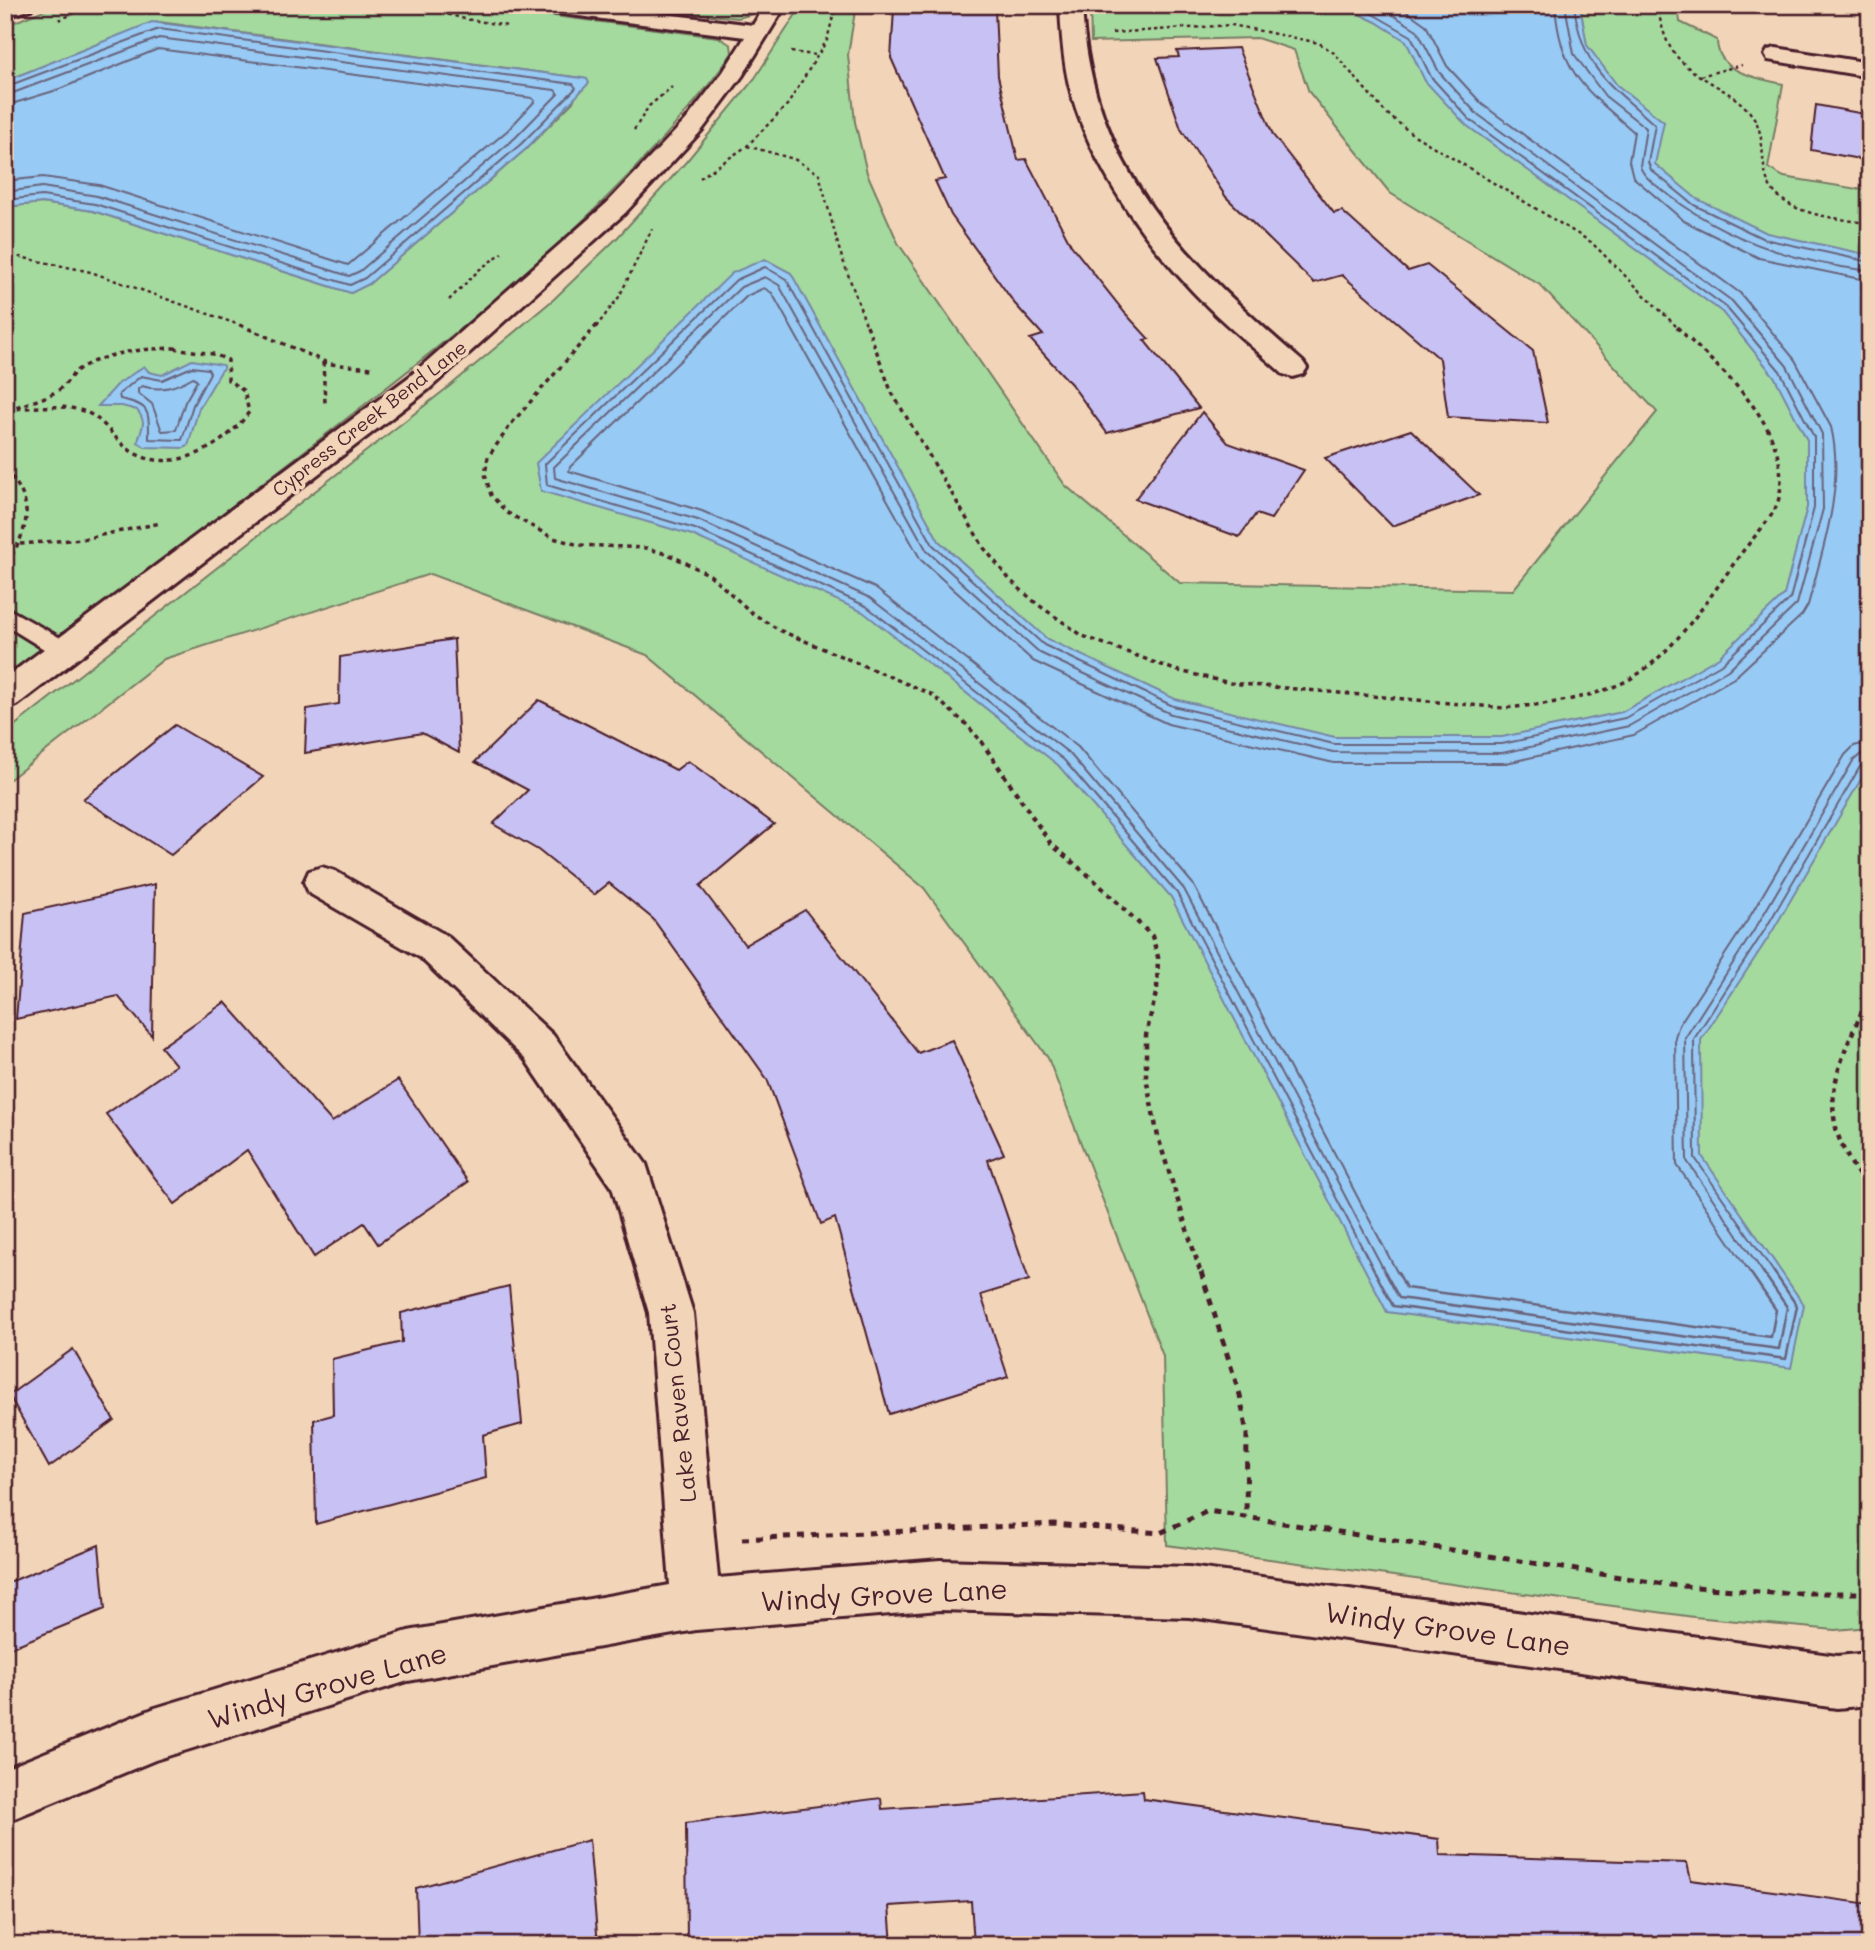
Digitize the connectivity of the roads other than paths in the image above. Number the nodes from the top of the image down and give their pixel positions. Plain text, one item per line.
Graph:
1 (24, 5) edge
2 (540, 5) edge
3 (776, 5) edge
4 (1071, 5) edge
5 (5, 12) edge
6 (758, 32) junction
7 (1776, 55) dead end
8 (1870, 70) edge
9 (1293, 368) dead end
10 (5, 615) edge
11 (65, 650) junction
12 (5, 696) edge
13 (322, 882) dead end
14 (696, 1605) junction
15 (1870, 1679) edge
16 (5, 1796) edge

1 - 5 street
2 - 6 street
3 - 6 street, Cypress Creek Bend Lane
4 - 9 street
6 - 11 street, Cypress Creek Bend Lane
7 - 8 street
10 - 11 lane
11 - 12 street, Cypress Creek Bend Lane
13 - 14 street, Lake Raven Court
14 - 15 street, Windy Grove Lane
14 - 16 street, Windy Grove Lane

